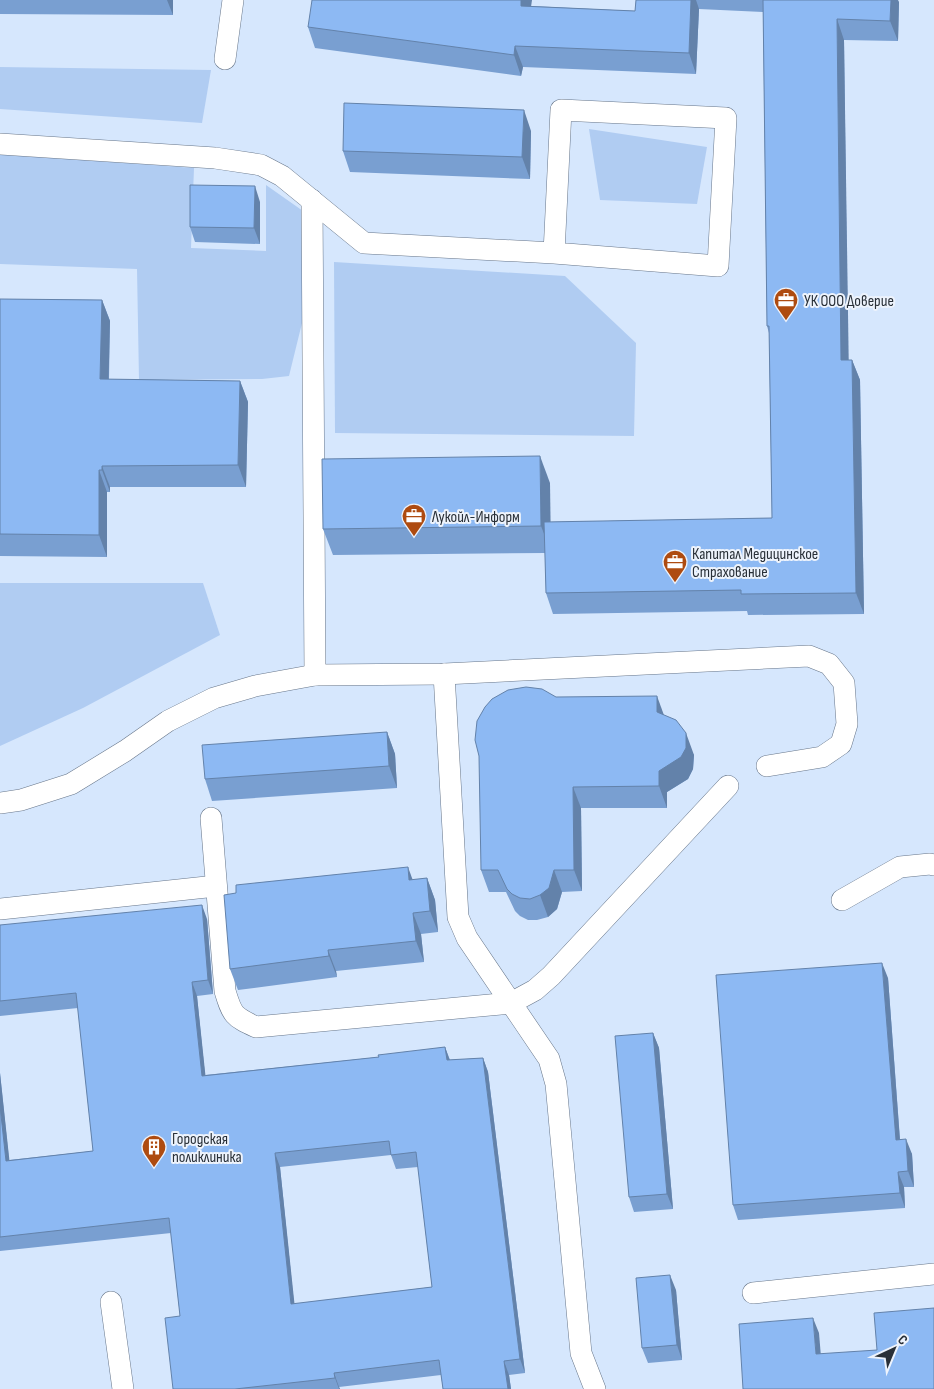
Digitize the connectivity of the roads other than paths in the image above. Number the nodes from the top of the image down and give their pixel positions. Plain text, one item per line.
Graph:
1 (233, 0) edge
2 (225, 59) dead end
3 (0, 144) edge
4 (312, 200) junction
5 (554, 253) junction
6 (444, 674) junction
7 (315, 675) junction
8 (768, 766) dead end
9 (728, 786) dead end
10 (0, 803) edge
11 (211, 818) dead end
12 (934, 865) edge
13 (216, 886) junction
14 (842, 900) dead end
15 (0, 909) edge
16 (511, 1004) junction
17 (934, 1274) edge
18 (753, 1293) dead end
19 (111, 1302) dead end
20 (123, 1389) edge
21 (596, 1389) edge

1 - 2 lane
3 - 4 lane
4 - 5 lane
4 - 7 lane
5 - 5 lane
6 - 7 lane
6 - 8 lane
6 - 16 lane
7 - 10 lane
9 - 16 lane
11 - 13 lane
12 - 14 lane
13 - 15 lane
13 - 16 lane
16 - 21 lane
17 - 18 lane
19 - 20 lane

